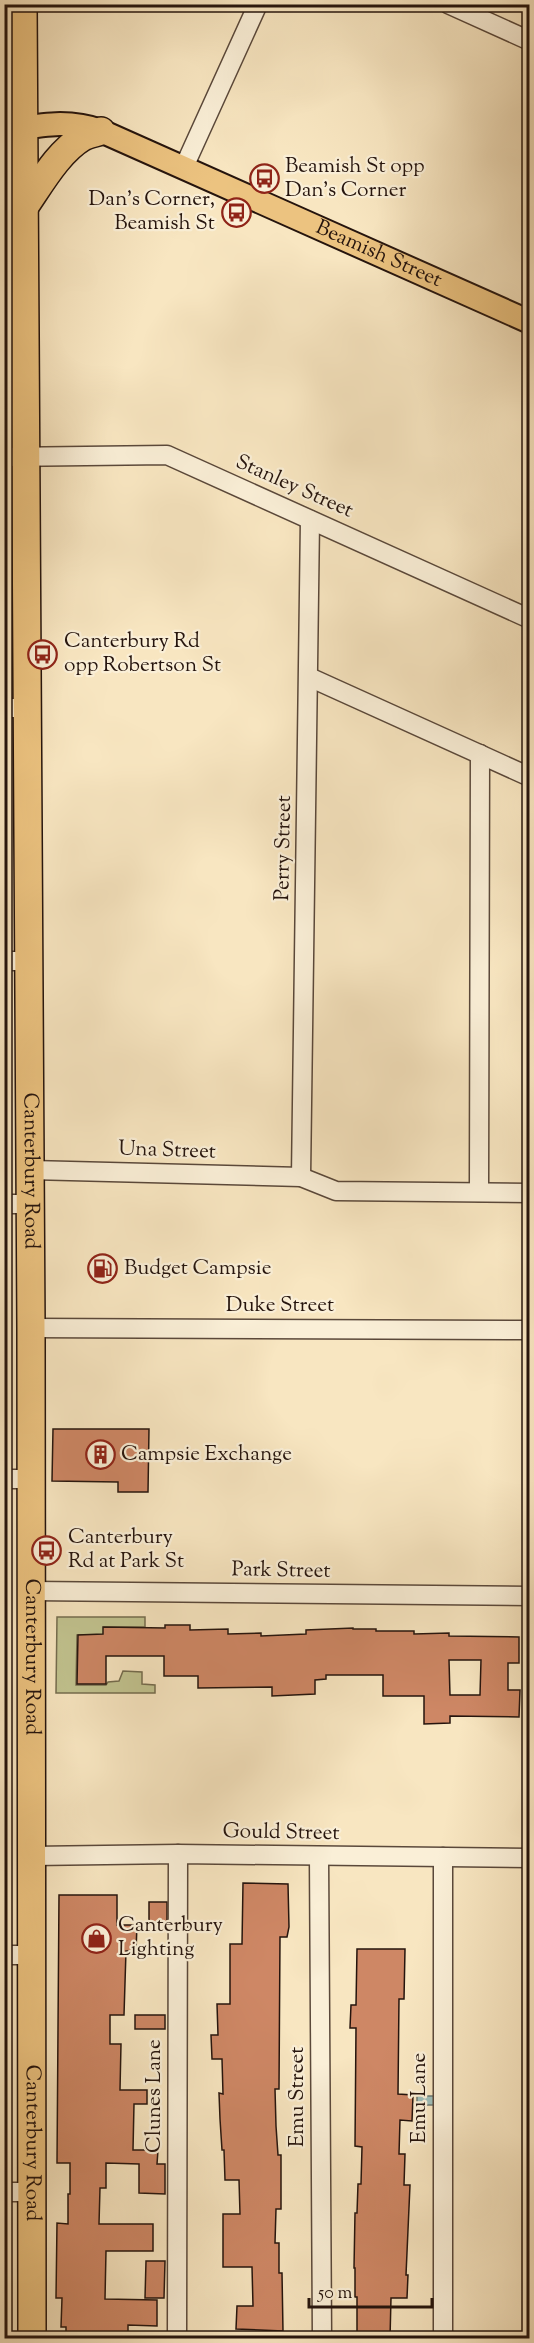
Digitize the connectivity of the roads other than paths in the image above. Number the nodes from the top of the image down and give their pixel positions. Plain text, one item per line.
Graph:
1 (23, 4) edge
2 (258, 4) edge
3 (448, 4) edge
4 (530, 41) edge
5 (14, 55) edge
6 (14, 129) edge
7 (101, 131) junction
8 (184, 167) junction
9 (18, 222) edge
10 (530, 322) edge
11 (16, 457) edge
12 (310, 520) junction
13 (530, 619) edge
14 (309, 677) junction
15 (16, 708) edge
16 (480, 754) junction
17 (530, 777) edge
18 (17, 961) edge
19 (30, 1170) junction
20 (302, 1178) junction
21 (479, 1192) junction
22 (530, 1193) edge
23 (17, 1204) edge
24 (31, 1328) junction
25 (530, 1330) edge
26 (18, 1479) edge
27 (32, 1591) junction
28 (530, 1596) edge
29 (178, 1854) junction
30 (32, 1856) junction
31 (319, 1856) junction
32 (443, 1857) junction
33 (530, 1858) edge
34 (4, 1955) edge
35 (32, 1955) junction
36 (4, 2192) edge
37 (32, 2192) junction
38 (32, 2338) edge
39 (177, 2338) edge
40 (322, 2338) edge
41 (443, 2338) edge

1 - 5 highway, Canterbury Road
2 - 8 street
3 - 4 street
5 - 6 highway, Canterbury Road
6 - 7 main road, Beamish Street
6 - 9 highway, Canterbury Road
7 - 8 main road, Beamish Street
7 - 9 highway
8 - 10 main road, Beamish Street
9 - 11 highway, Canterbury Road
11 - 12 street, Stanley Street
11 - 15 highway, Canterbury Road
12 - 13 street, Stanley Street
12 - 14 street, Perry Street
14 - 16 street
14 - 20 street, Perry Street
15 - 18 highway, Canterbury Road
16 - 17 street
16 - 21 street
18 - 19 highway, Canterbury Road
19 - 20 street, Una Street
19 - 23 highway, Canterbury Road
20 - 21 street, Una Street
21 - 22 street, Una Street
23 - 24 highway, Canterbury Road
24 - 25 street, Duke Street
24 - 26 highway, Canterbury Road
26 - 27 highway, Canterbury Road
27 - 28 street, Park Street
27 - 30 highway, Canterbury Road
29 - 30 street, Gould Street
29 - 31 street, Gould Street
29 - 39 street, Clunes Lane
30 - 35 highway, Canterbury Road
31 - 32 street, Gould Street
31 - 40 street, Emu Street
32 - 33 street, Gould Street
32 - 41 street, Emu Lane
34 - 35 street
35 - 37 highway, Canterbury Road
36 - 37 street
37 - 38 highway, Canterbury Road

